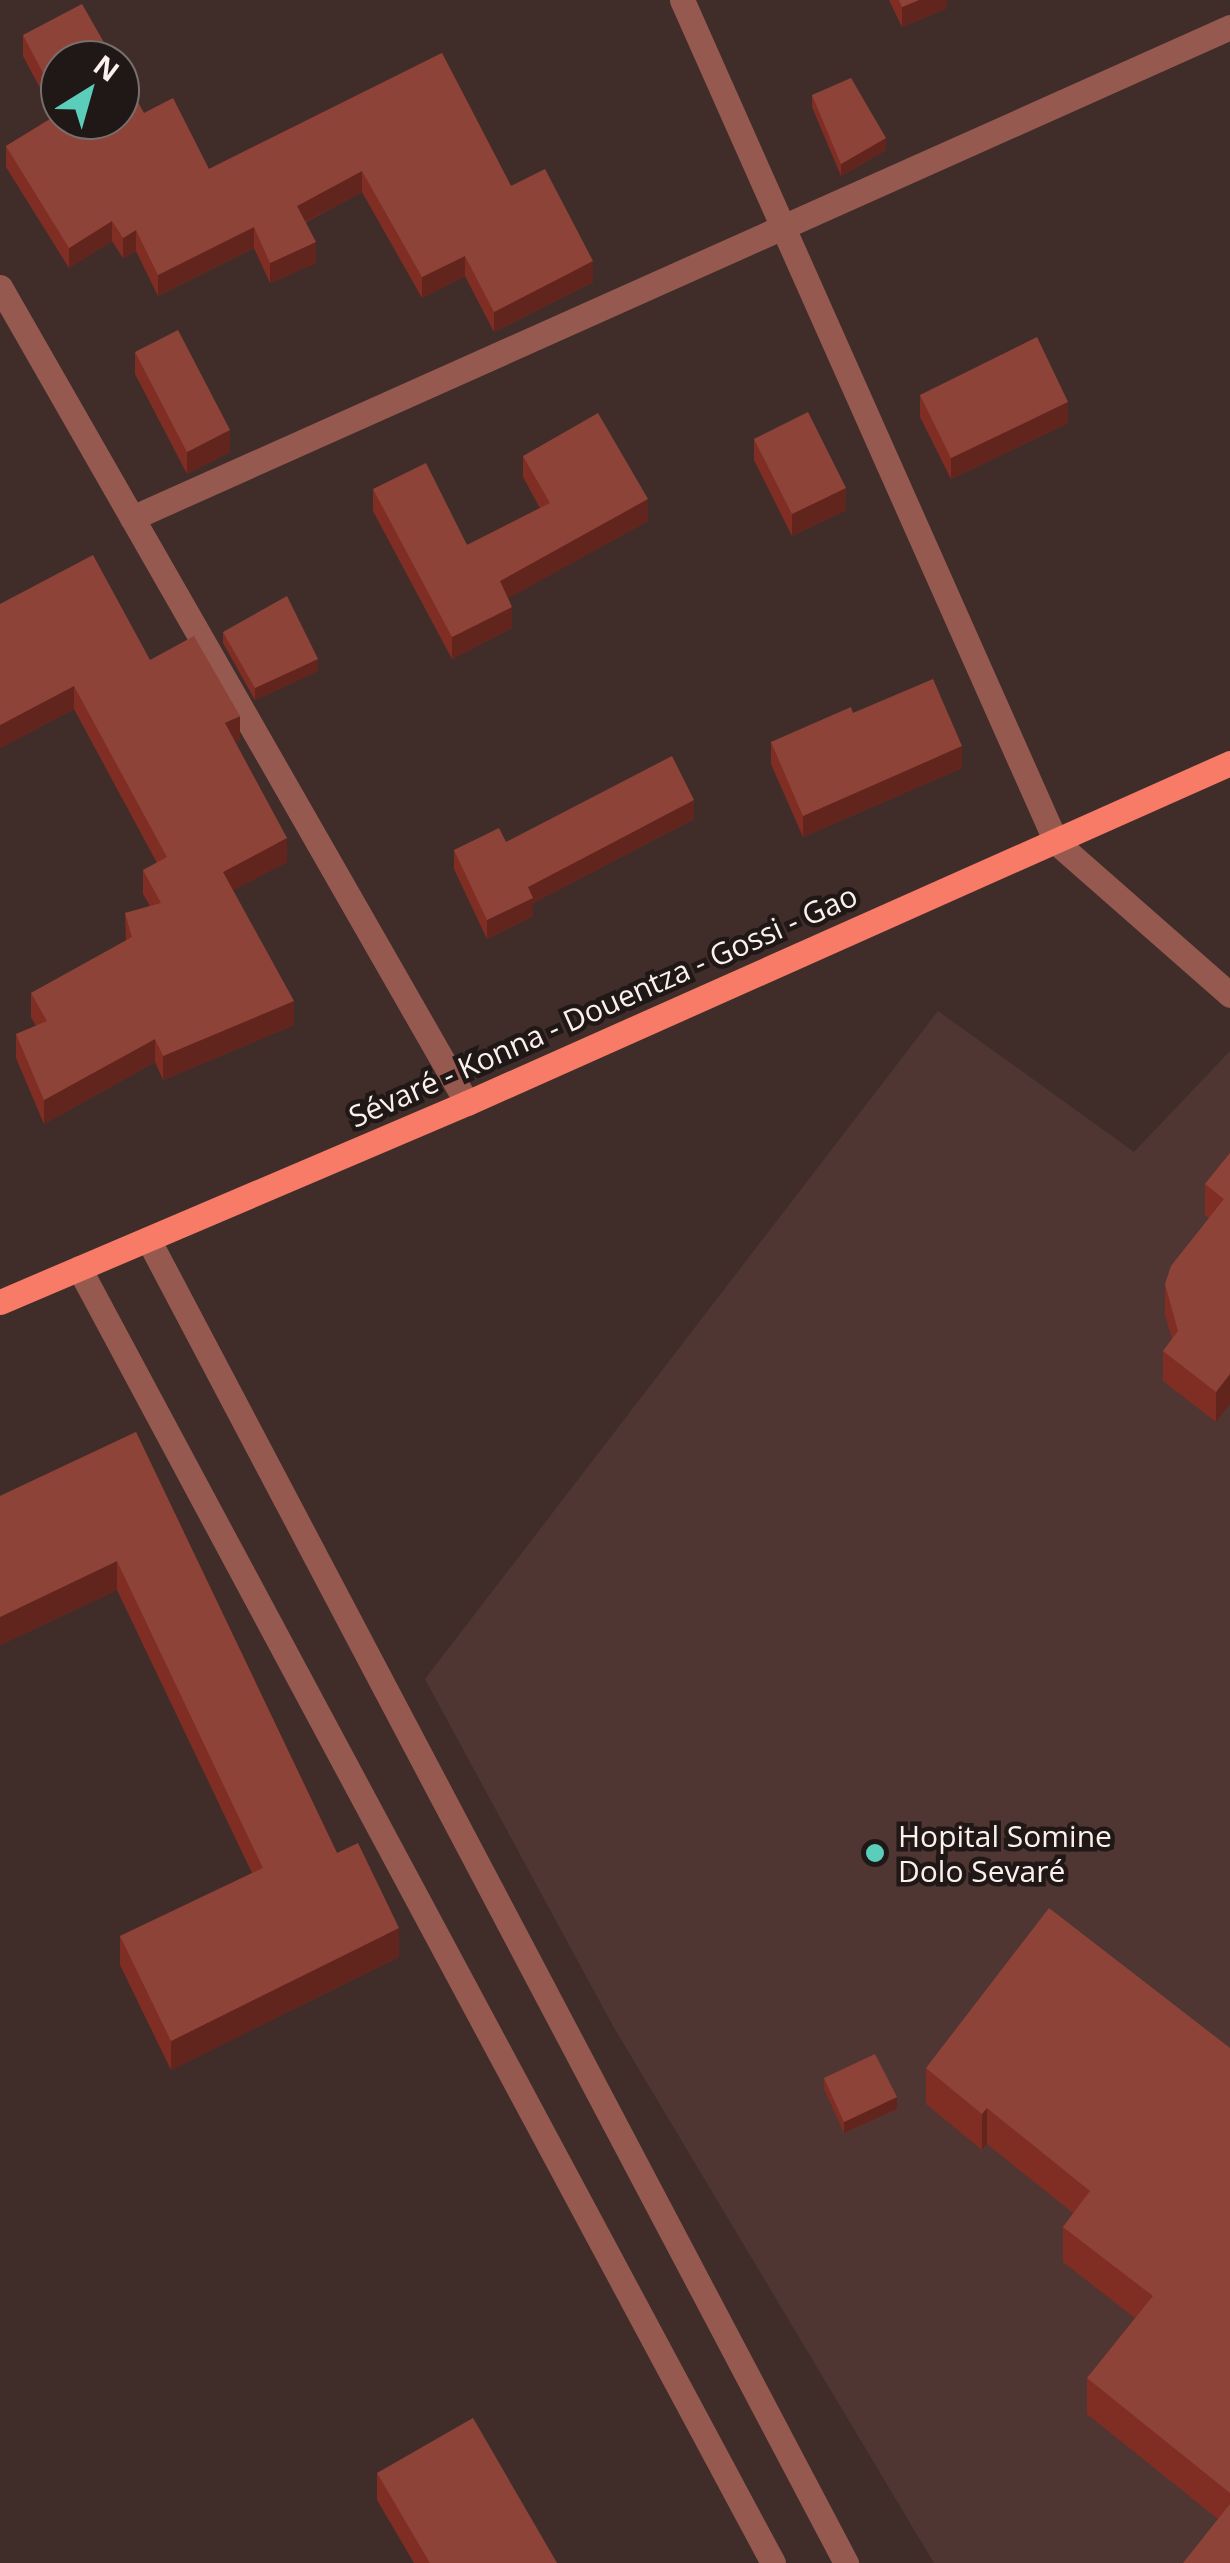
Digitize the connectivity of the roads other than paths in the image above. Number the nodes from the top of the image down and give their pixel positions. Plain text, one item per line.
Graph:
1 (682, 0) edge
2 (1230, 27) edge
3 (783, 227) junction
4 (0, 287) edge
5 (132, 518) junction
6 (1230, 762) edge
7 (1056, 842) junction
8 (1230, 995) edge
9 (467, 1103) junction
10 (148, 1239) junction
11 (79, 1268) junction
12 (0, 1302) edge
13 (773, 2563) edge
14 (846, 2563) edge

1 - 3 street
2 - 3 street
3 - 5 street
3 - 7 street
4 - 5 street
5 - 9 street
6 - 7 main road, Sévaré - Konna - Douentza - Gossi - Gao
7 - 8 street
7 - 9 main road, Sévaré - Konna - Douentza - Gossi - Gao
9 - 10 main road, Sévaré - Konna - Douentza - Gossi - Gao
10 - 11 main road, Sévaré - Konna - Douentza - Gossi - Gao
10 - 14 street
11 - 12 main road, Sévaré - Konna - Douentza - Gossi - Gao
11 - 13 street

